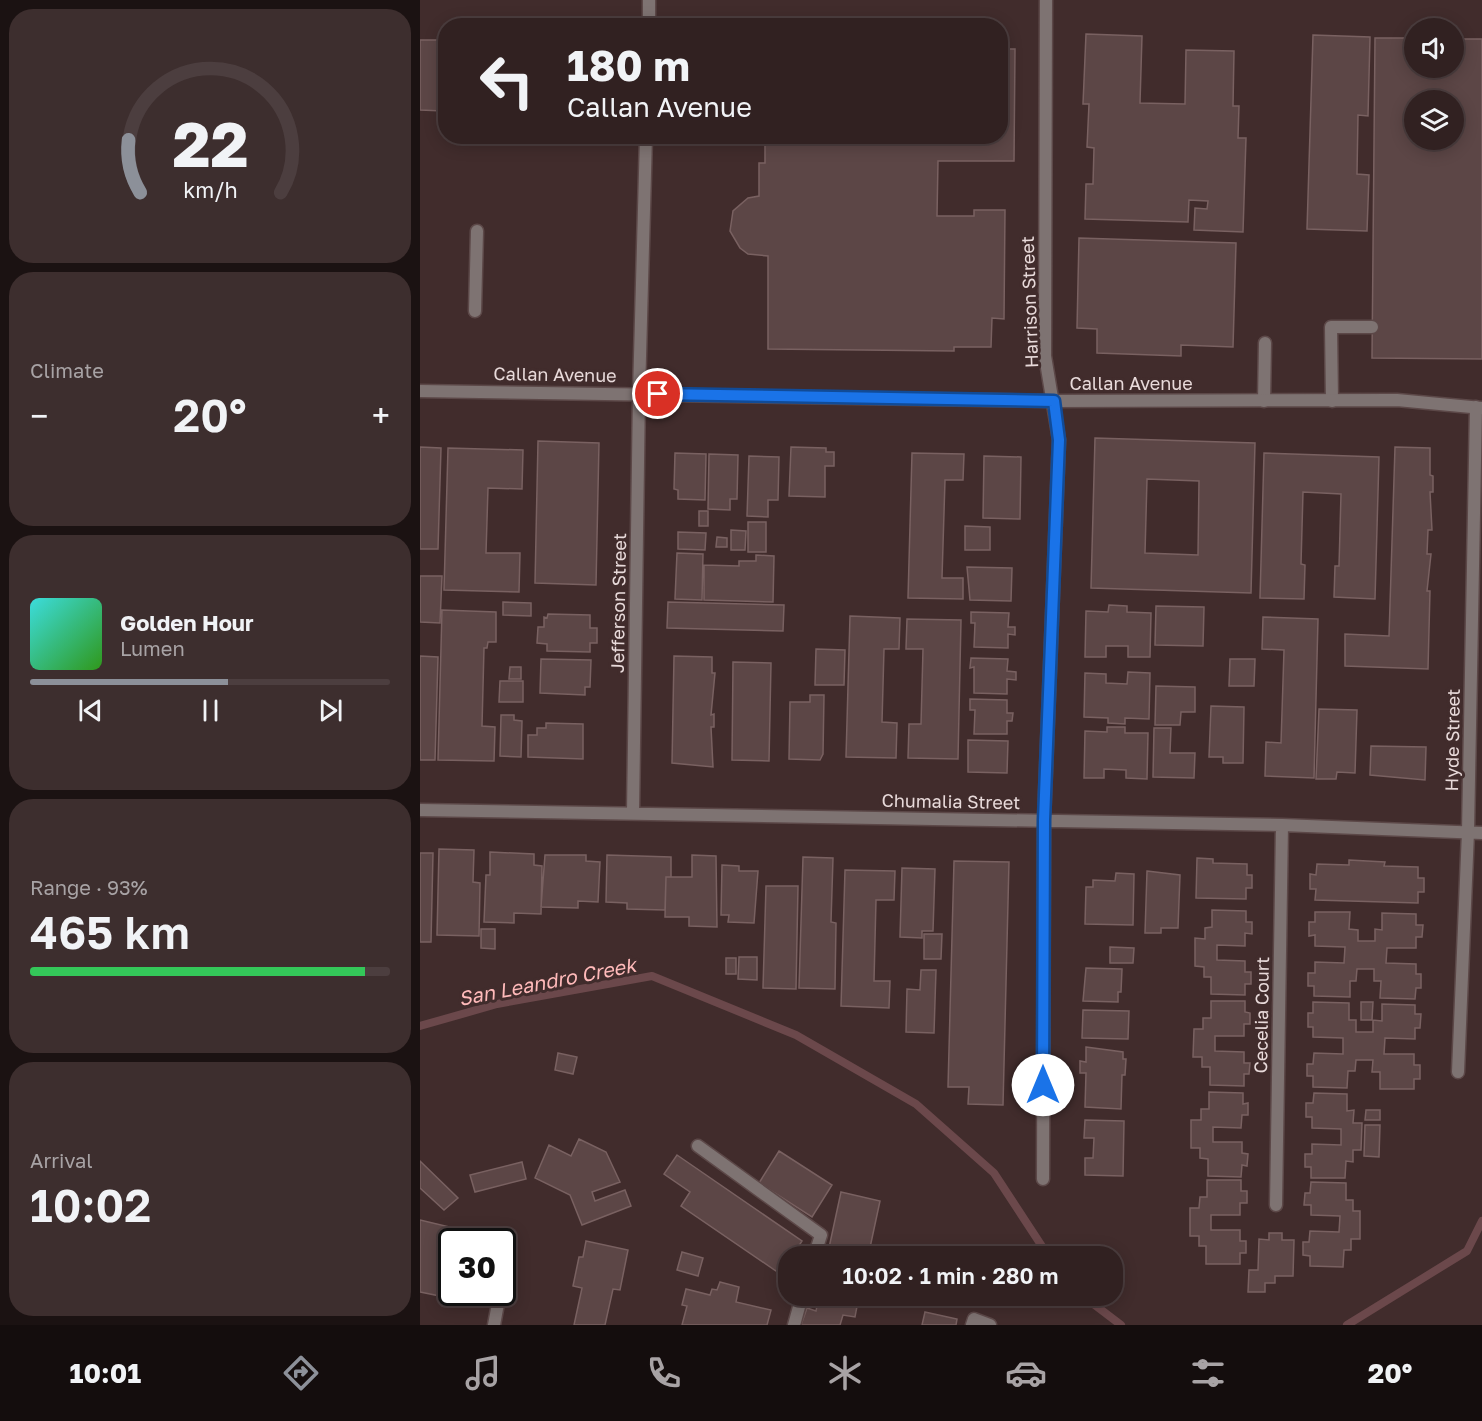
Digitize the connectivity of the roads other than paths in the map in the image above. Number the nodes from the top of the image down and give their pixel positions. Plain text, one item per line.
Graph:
1 (649, 0) edge
2 (1046, 0) edge
3 (649, 18) edge
4 (646, 144) edge
5 (477, 231) dead end
6 (475, 311) dead end
7 (1372, 327) dead end
8 (1265, 342) dead end
9 (420, 391) edge
10 (639, 393) junction
11 (1264, 400) junction
12 (1054, 401) junction
13 (1332, 401) junction
14 (1479, 408) edge
15 (420, 810) edge
16 (633, 813) junction
17 (1044, 820) junction
18 (1282, 825) junction
19 (1468, 832) junction
20 (1482, 833) edge
21 (1458, 1072) dead end
22 (698, 1146) dead end
23 (1043, 1179) dead end
24 (1276, 1205) dead end
25 (818, 1246) edge
26 (498, 1306) edge
27 (799, 1306) edge
28 (494, 1325) edge
29 (794, 1325) edge
30 (972, 1325) edge
31 (990, 1325) edge

1 - 3 street
2 - 12 street, Harrison Street
4 - 10 street, Jefferson Street
5 - 6 street
7 - 13 street
8 - 11 street
9 - 10 street, Callan Avenue
10 - 12 street, Callan Avenue
10 - 16 street, Jefferson Street
11 - 12 street, Callan Avenue
11 - 13 street, Callan Avenue
12 - 17 street, Harrison Street
13 - 14 street, Callan Avenue
14 - 19 street, Hyde Street
15 - 16 street, Chumalia Street
16 - 17 street, Chumalia Street
17 - 18 street, Chumalia Street
17 - 23 street, Harrison Street
18 - 19 street, Chumalia Street
18 - 24 street, Cecelia Court
19 - 20 street, Chumalia Street
19 - 21 street, Hyde Street
22 - 25 street
26 - 28 street
27 - 29 street
30 - 31 street

